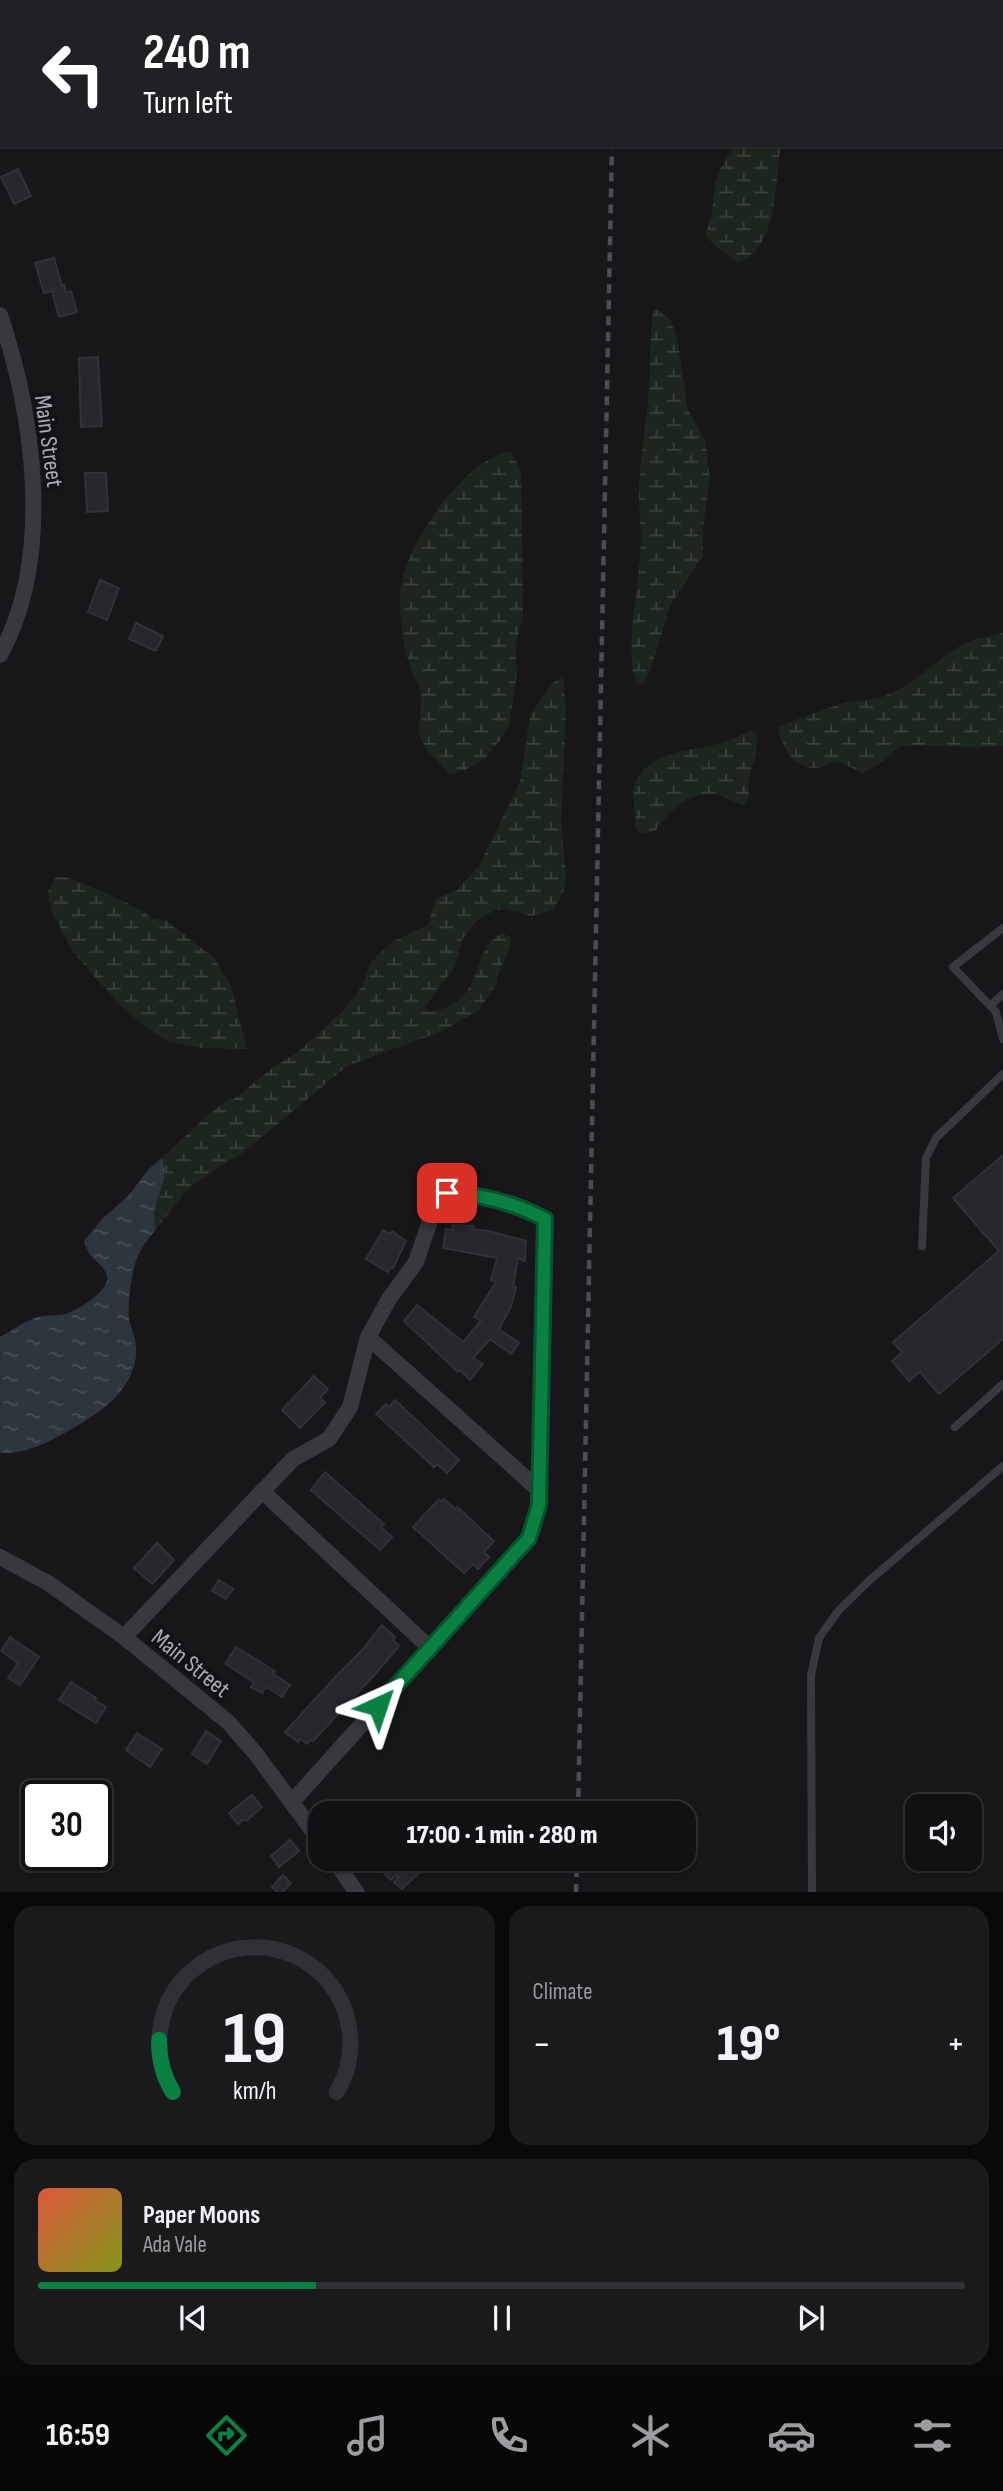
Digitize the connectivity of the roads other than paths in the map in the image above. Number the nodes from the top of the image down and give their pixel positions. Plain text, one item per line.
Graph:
1 (0, 315) edge
2 (0, 655) edge
3 (1003, 928) edge
4 (1003, 995) edge
5 (990, 1006) junction
6 (1003, 1039) edge
7 (1003, 1074) edge
8 (922, 1246) dead end
9 (368, 1337) junction
10 (1003, 1384) edge
11 (955, 1427) dead end
12 (1003, 1466) edge
13 (538, 1489) junction
14 (262, 1491) junction
15 (0, 1557) edge
16 (124, 1637) junction
17 (430, 1648) junction
18 (292, 1802) junction
19 (308, 1824) edge
20 (342, 1871) edge
21 (357, 1892) edge
22 (812, 1892) edge

1 - 2 street, Main Street
3 - 5 lane
4 - 5 lane
5 - 6 lane
7 - 8 lane
9 - 13 street
9 - 13 street
9 - 14 street
10 - 11 lane
12 - 22 lane
13 - 17 street
14 - 16 street
14 - 17 street
15 - 16 street, Main Street
16 - 18 street, Main Street
17 - 18 street
18 - 19 street, Main Street
20 - 21 street

